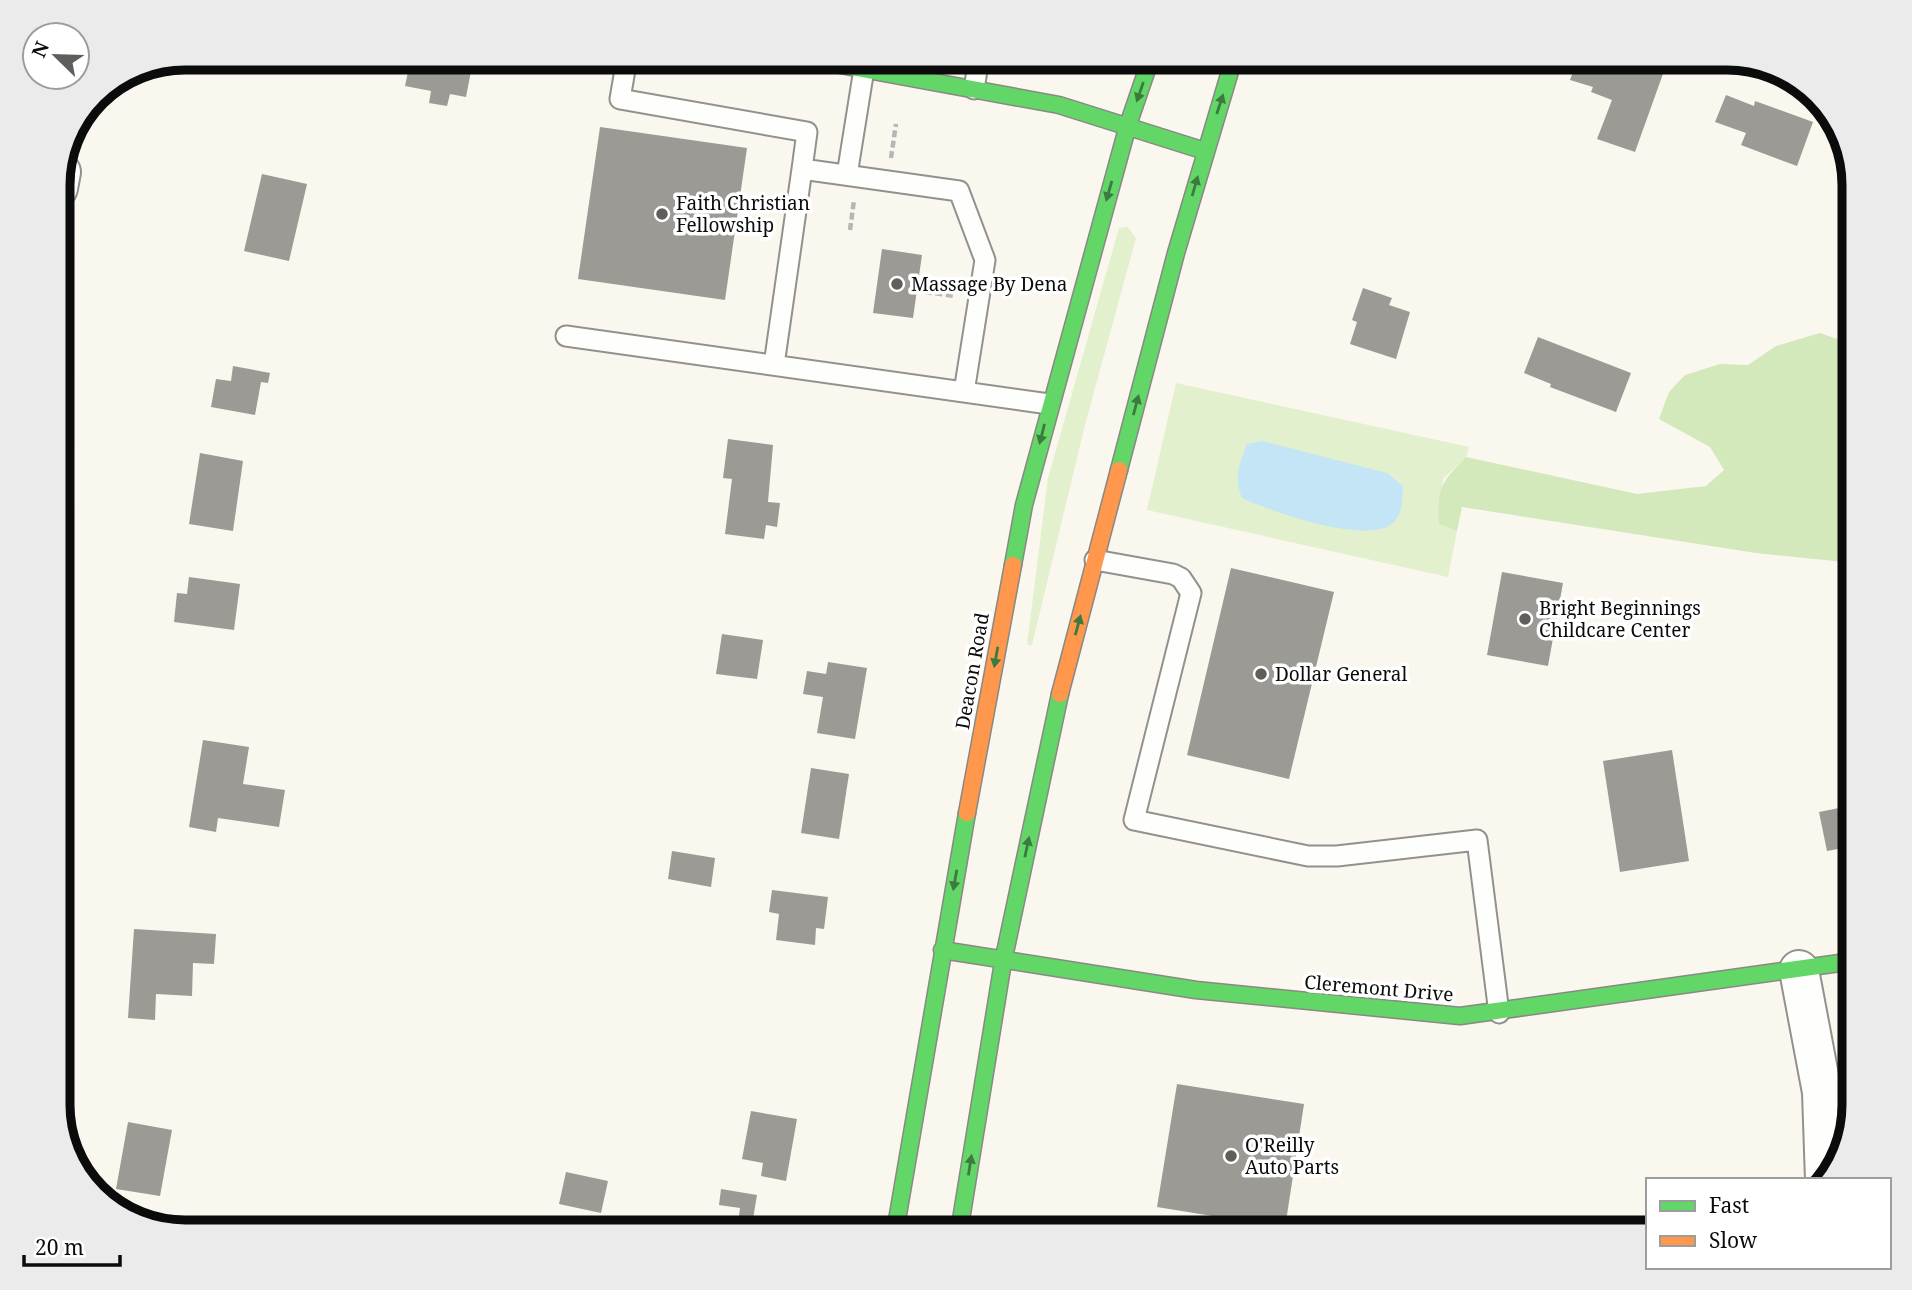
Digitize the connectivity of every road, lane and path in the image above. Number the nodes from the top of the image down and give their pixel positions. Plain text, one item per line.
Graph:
1 (625, 70) edge
2 (864, 70) edge
3 (870, 70) edge
4 (977, 70) edge
5 (1147, 70) edge
6 (1230, 70) edge
7 (974, 89) junction
8 (1128, 125) junction
9 (1205, 150) junction
10 (802, 169) junction
11 (847, 175) junction
12 (566, 336) dead end
13 (774, 365) junction
14 (964, 391) junction
15 (1049, 404) junction
16 (1095, 560) junction
17 (942, 950) junction
18 (1003, 962) junction
19 (1842, 963) edge
20 (1798, 970) junction
21 (1499, 1013) junction
22 (1826, 1163) edge
23 (897, 1220) edge
24 (960, 1220) edge

1 - 10 lane
2 - 11 lane
3 - 7 main road
4 - 7 lane
5 -> 8 main road, Deacon Road
9 -> 6 main road
7 - 8 main road
8 - 9 main road
8 -> 15 main road, Deacon Road
16 -> 9 main road
10 - 11 lane
10 - 13 lane
11 - 14 lane
12 - 13 lane
13 - 14 lane
14 - 15 lane
15 -> 17 main road, Deacon Road
18 -> 16 main road
16 - 21 lane
17 - 18 main road, Cleremont Drive
17 - 23 main road, Deacon Road
18 - 21 main road, Cleremont Drive
24 -> 18 main road
19 - 20 main road, Cleremont Drive
20 - 21 main road, Cleremont Drive
20 - 22 street

